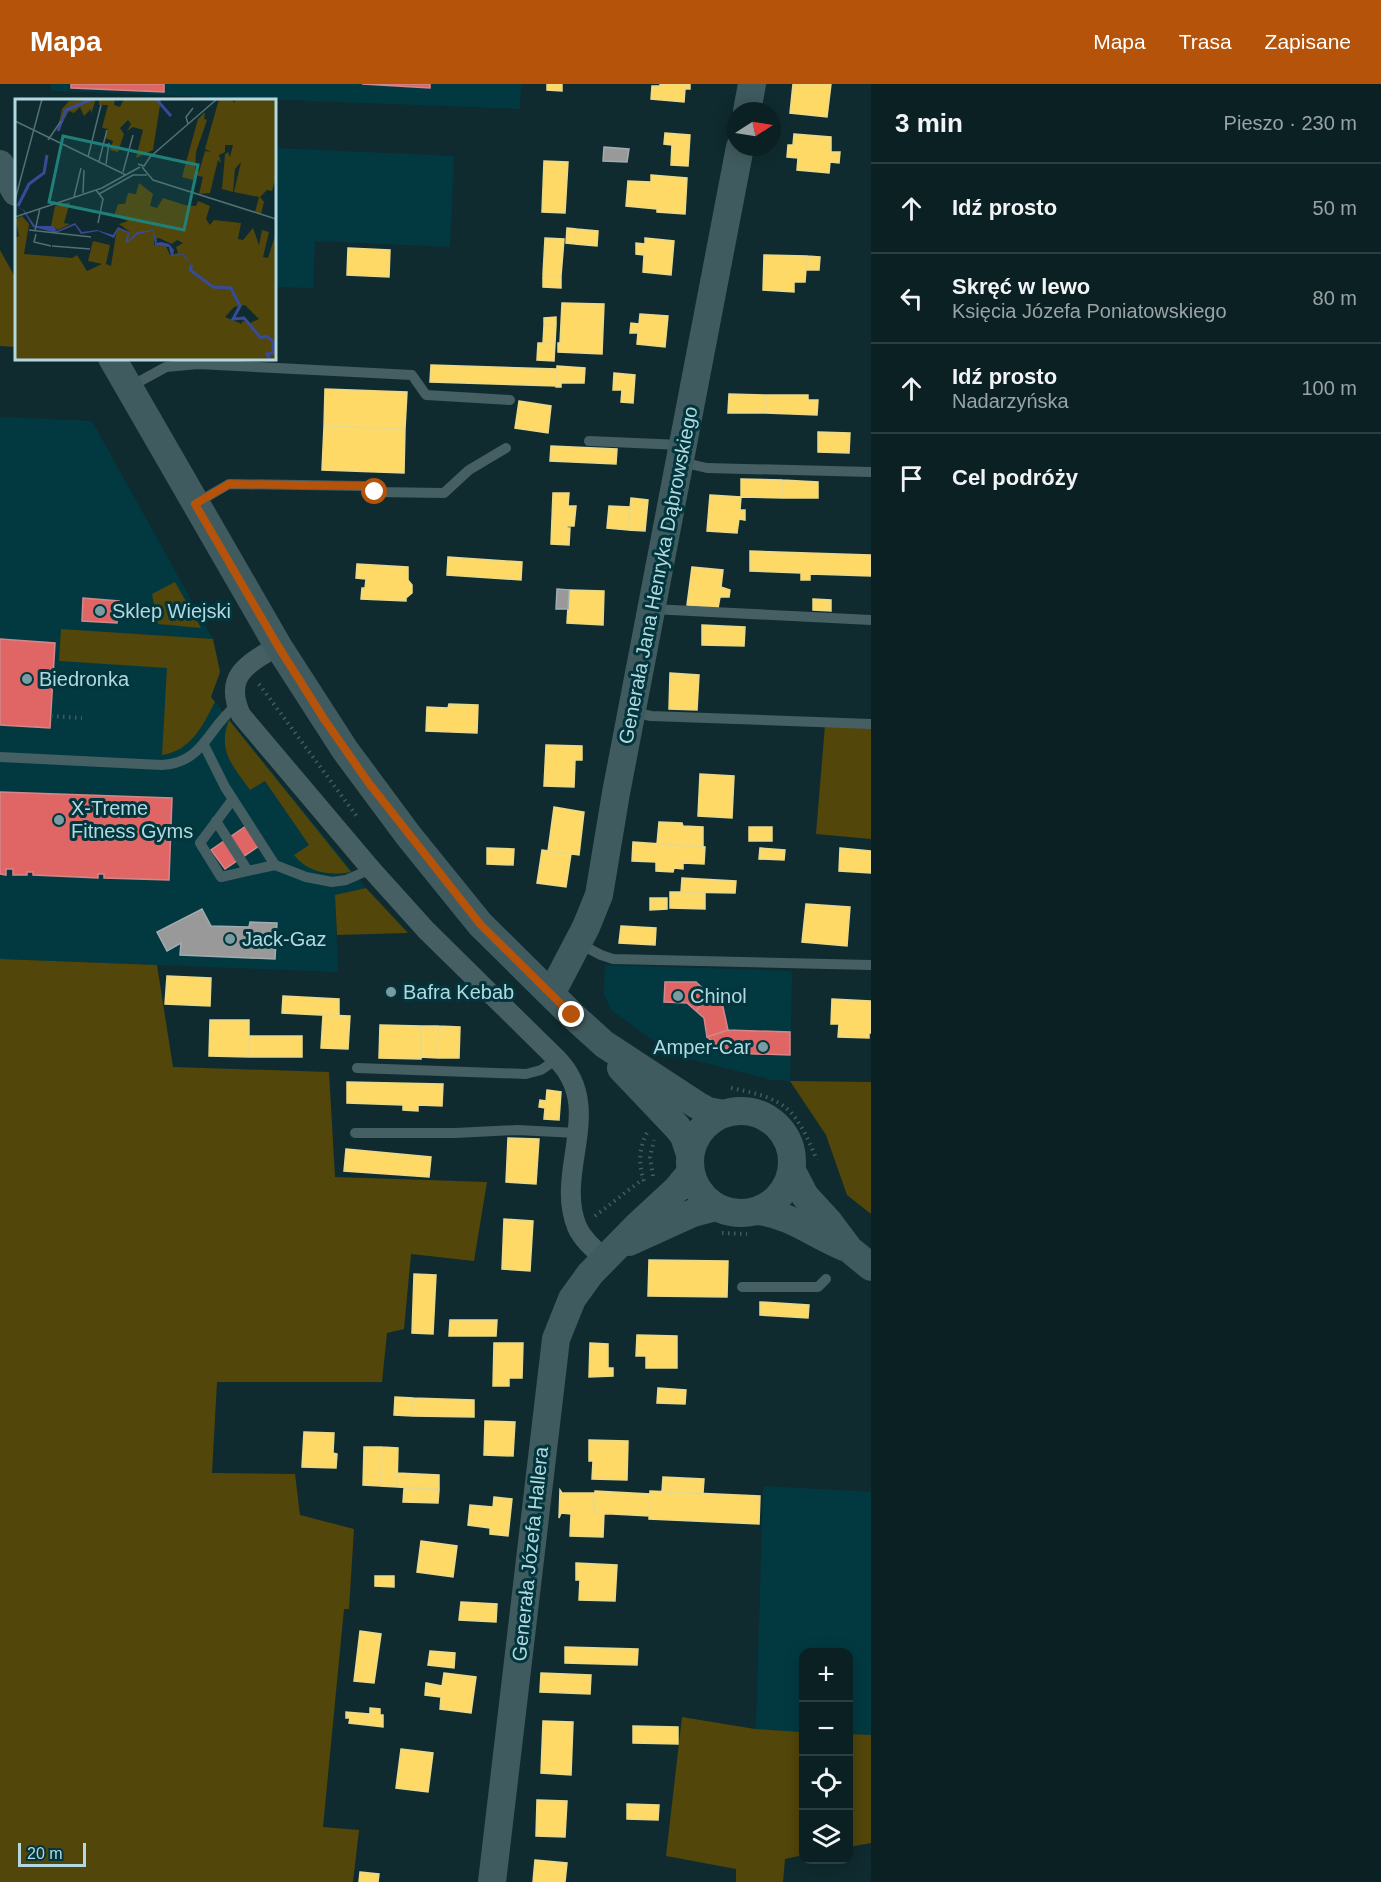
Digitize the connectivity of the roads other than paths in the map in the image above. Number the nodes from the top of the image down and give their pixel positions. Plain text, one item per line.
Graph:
1 (752, 84) edge
2 (749, 102) edge
3 (738, 156) edge
4 (0, 164) edge
5 (15, 190) edge
6 (113, 360) edge
7 (128, 388) junction
8 (510, 400) dead end
9 (590, 441) dead end
10 (506, 448) dead end
11 (682, 454) junction
12 (871, 472) edge
13 (195, 504) junction
14 (652, 609) junction
15 (871, 620) edge
16 (278, 646) junction
17 (236, 706) junction
18 (632, 712) junction
19 (871, 723) edge
20 (204, 745) junction
21 (0, 757) edge
22 (233, 799) junction
23 (216, 821) junction
24 (275, 865) junction
25 (370, 869) junction
26 (248, 871) junction
27 (578, 943) junction
28 (871, 965) edge
29 (551, 994) junction
30 (604, 1044) junction
31 (556, 1059) junction
32 (357, 1068) dead end
33 (726, 1101) junction
34 (355, 1133) dead end
35 (577, 1133) junction
36 (691, 1163) junction
37 (792, 1171) junction
38 (718, 1220) junction
39 (757, 1223) junction
40 (849, 1249) junction
41 (611, 1253) junction
42 (871, 1267) edge
43 (826, 1280) dead end
44 (741, 1287) dead end
45 (492, 1882) edge

1 - 2 street
3 - 11 street, Generała Jana Henryka Dąbrowskiego
4 - 5 street
6 - 7 street
7 - 8 lane
7 - 13 street
9 - 11 lane
10 - 13 lane
11 - 12 lane
11 - 14 street, Generała Jana Henryka Dąbrowskiego
13 - 16 street
14 - 15 lane
14 - 18 street, Generała Jana Henryka Dąbrowskiego
16 - 17 street
16 - 29 street
17 - 20 lane
17 - 25 street
18 - 19 lane
18 - 27 street, Generała Jana Henryka Dąbrowskiego
20 - 21 lane
20 - 22 lane
22 - 23 lane
22 - 24 lane
23 - 26 lane
23 - 26 lane
24 - 25 lane
24 - 26 lane
25 - 31 street
27 - 28 lane
27 - 29 street, Generała Jana Henryka Dąbrowskiego
29 - 30 street
30 - 33 street
30 - 36 street
31 - 32 lane
31 - 35 street
33 - 36 street
33 - 37 street
34 - 35 lane
35 - 41 street
36 - 38 street
36 - 41 street, Generała Józefa Hallera
37 - 39 street
37 - 40 street
38 - 39 street
38 - 41 street, Generała Józefa Hallera
39 - 40 street
40 - 42 street
41 - 45 street, Generała Józefa Hallera
43 - 44 lane

